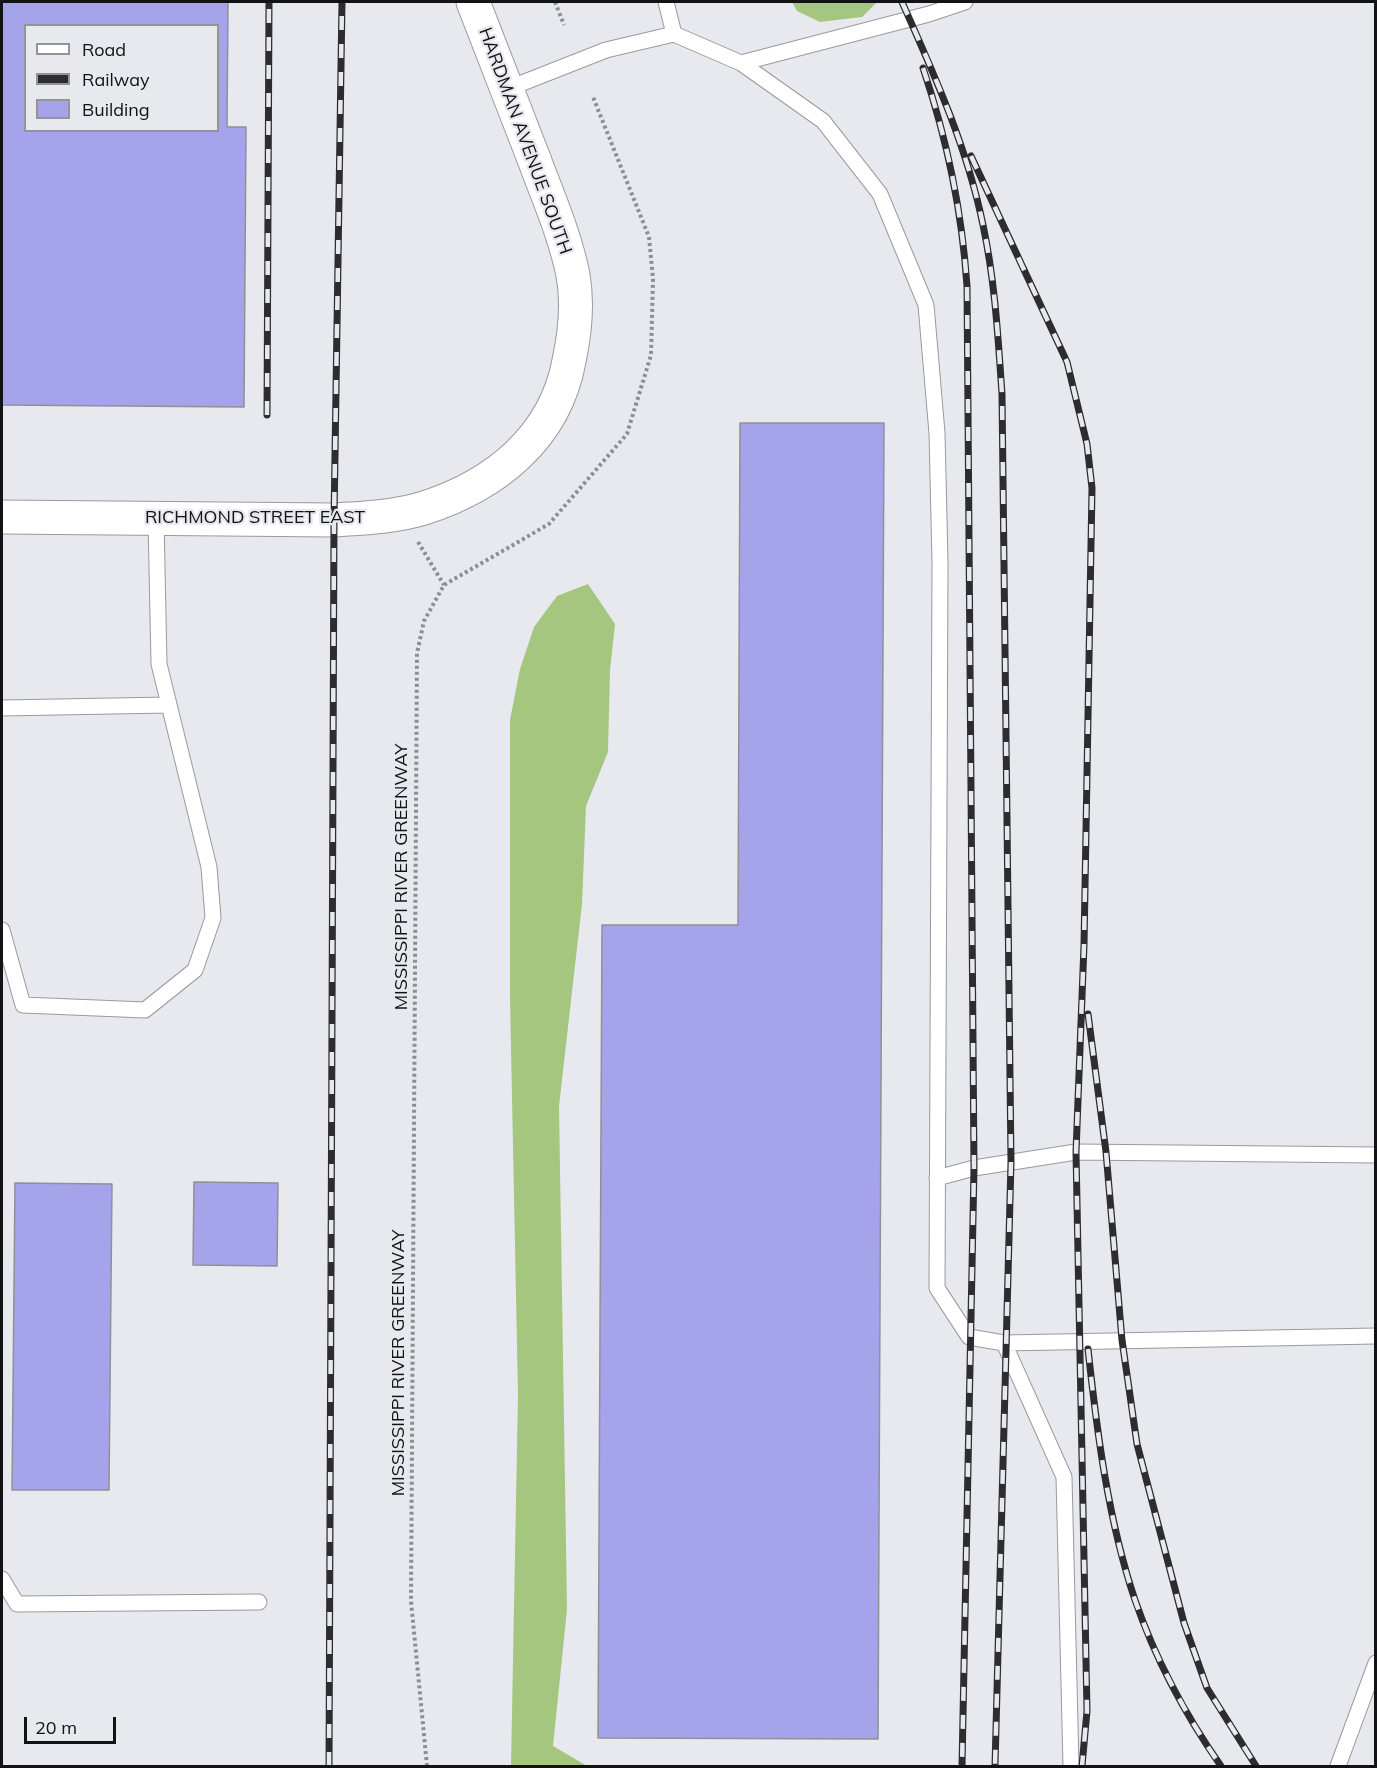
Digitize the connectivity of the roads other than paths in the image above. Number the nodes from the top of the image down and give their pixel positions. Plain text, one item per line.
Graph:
1 (473, 2) edge
2 (666, 2) edge
3 (964, 2) edge
4 (674, 34) junction
5 (741, 63) junction
6 (507, 89) junction
7 (526, 448) joint
8 (2, 517) edge
9 (156, 519) junction
10 (169, 705) junction
11 (2, 708) edge
12 (2, 930) edge
13 (1376, 1155) edge
14 (937, 1178) junction
15 (1376, 1336) edge
16 (1005, 1343) junction
17 (2, 1579) edge
18 (259, 1602) dead end
19 (1376, 1664) edge
20 (1071, 1767) edge
21 (1338, 1767) edge

1 - 6 street, HARDMAN AVENUE SOUTH
2 - 4 lane
3 - 5 lane
4 - 5 lane
4 - 6 lane
5 - 14 lane
6 - 7 street, HARDMAN AVENUE SOUTH
7 - 9 street, RICHMOND STREET EAST
8 - 9 street, RICHMOND STREET EAST
9 - 10 lane
10 - 11 lane
10 - 12 lane
13 - 14 lane
14 - 16 lane
15 - 16 lane
16 - 20 lane
17 - 18 lane
19 - 21 lane

